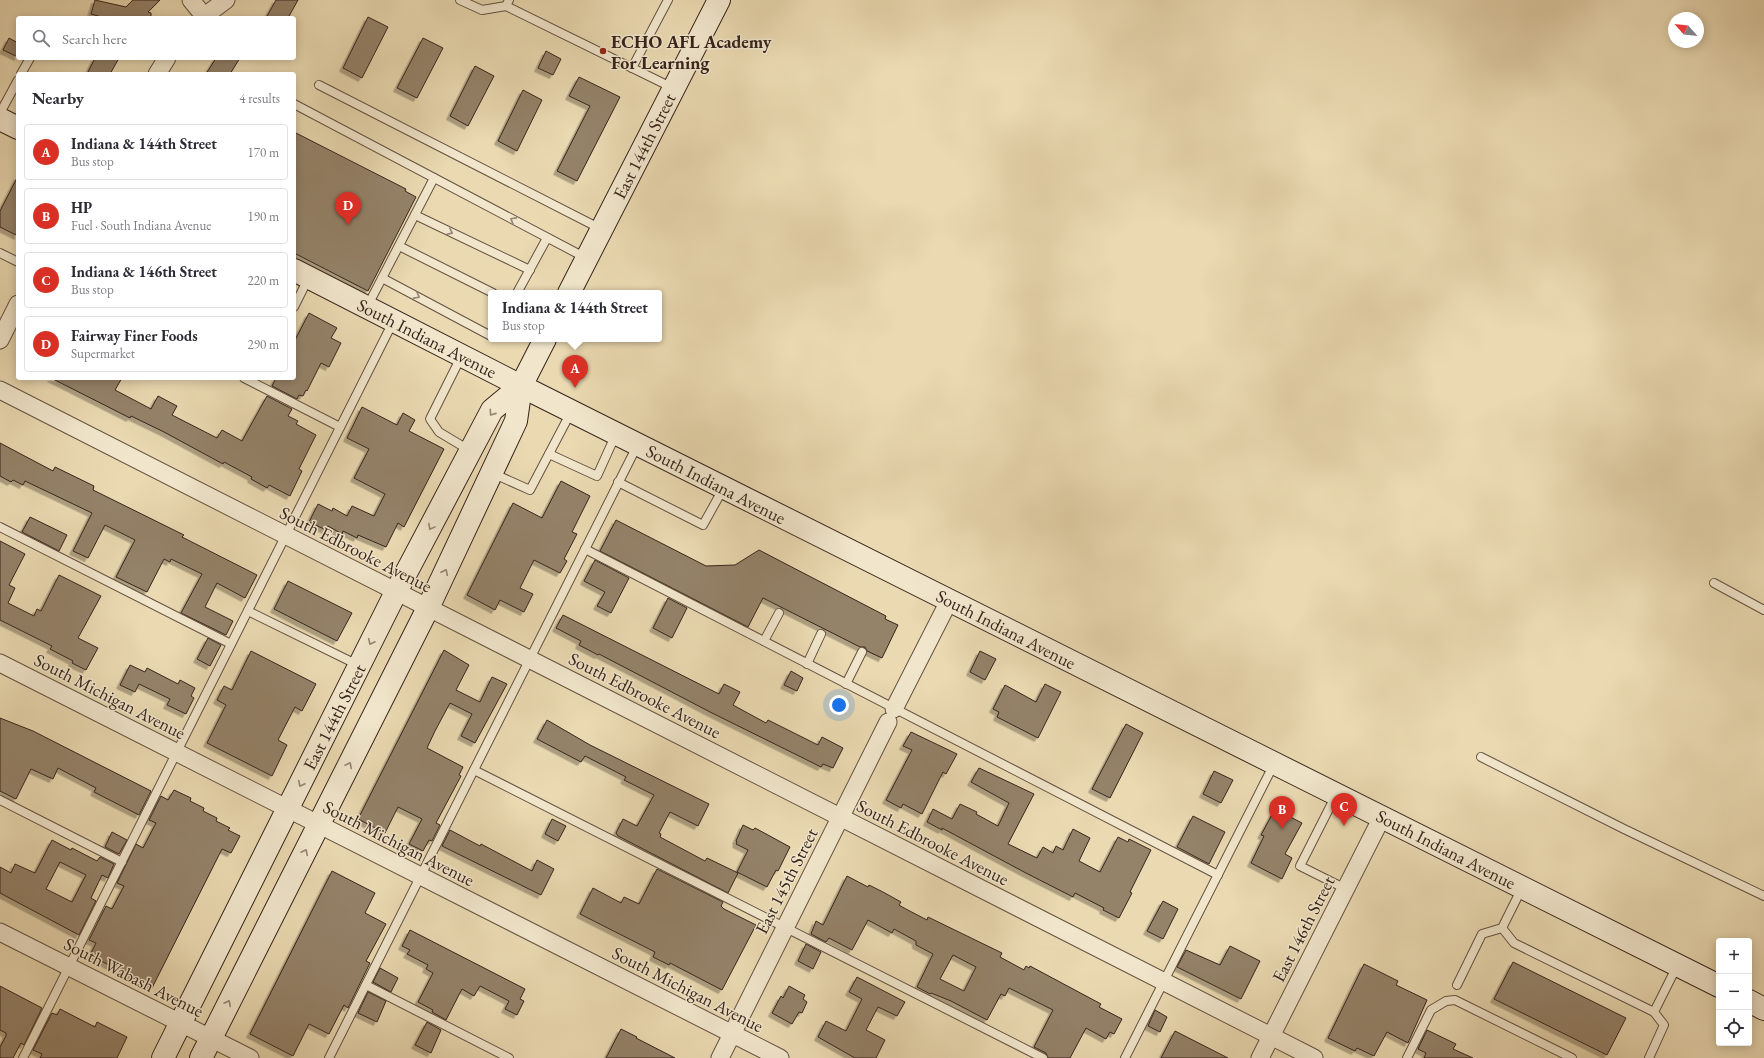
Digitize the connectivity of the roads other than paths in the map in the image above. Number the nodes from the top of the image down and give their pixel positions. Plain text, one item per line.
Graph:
1 (191, 0) edge
2 (226, 0) edge
3 (460, 0) edge
4 (668, 0) edge
5 (719, 0) edge
6 (507, 3) edge
7 (202, 16) edge
8 (204, 16) edge
9 (29, 60) edge
10 (166, 60) edge
11 (632, 68) junction
12 (22, 72) edge
13 (158, 72) edge
14 (16, 84) edge
15 (319, 85) dead end
16 (674, 88) junction
17 (296, 105) edge
18 (0, 113) edge
19 (0, 119) edge
20 (16, 127) edge
21 (434, 178) junction
22 (415, 215) junction
23 (602, 229) junction
24 (547, 238) junction
25 (399, 246) junction
26 (0, 253) edge
27 (587, 258) junction
28 (16, 261) edge
29 (530, 270) junction
30 (301, 274) edge
31 (382, 278) junction
32 (488, 290) edge
33 (519, 290) edge
34 (571, 290) edge
35 (296, 298) edge
36 (367, 307) junction
37 (16, 308) edge
38 (394, 321) junction
39 (488, 334) edge
40 (0, 340) edge
41 (543, 342) edge
42 (461, 356) junction
43 (256, 381) edge
44 (521, 386) junction
45 (0, 390) edge
46 (571, 411) junction
47 (340, 427) junction
48 (616, 434) junction
49 (637, 445) junction
50 (472, 451) junction
51 (549, 454) junction
52 (491, 473) junction
53 (618, 482) junction
54 (723, 488) junction
55 (0, 527) edge
56 (286, 535) junction
57 (585, 549) junction
58 (1714, 583) dead end
59 (396, 592) junction
60 (948, 600) junction
61 (428, 608) junction
62 (1764, 610) edge
63 (248, 611) junction
64 (779, 612) dead end
65 (821, 634) dead end
66 (764, 641) junction
67 (231, 644) junction
68 (862, 652) dead end
69 (529, 659) junction
70 (0, 663) edge
71 (807, 664) junction
72 (360, 666) junction
73 (846, 684) junction
74 (891, 716) junction
75 (177, 752) junction
76 (1482, 757) dead end
77 (1274, 764) junction
78 (474, 770) junction
79 (1336, 794) junction
80 (0, 800) edge
81 (288, 809) junction
82 (840, 817) junction
83 (1382, 817) junction
84 (319, 824) junction
85 (122, 862) junction
86 (1218, 875) junction
87 (420, 876) junction
88 (1522, 888) junction
89 (1346, 889) junction
90 (1764, 896) edge
91 (785, 927) junction
92 (1502, 928) junction
93 (0, 932) edge
94 (1677, 965) junction
95 (70, 967) junction
96 (1164, 982) junction
97 (1716, 984) edge
98 (366, 985) junction
99 (1457, 985) dead end
100 (1752, 1003) edge
101 (1764, 1009) edge
102 (1654, 1012) junction
103 (181, 1023) junction
104 (732, 1034) junction
105 (1271, 1036) junction
106 (211, 1038) junction
107 (23, 1058) edge
108 (163, 1058) edge
109 (201, 1058) edge
110 (250, 1058) edge
111 (329, 1058) edge
112 (509, 1058) edge
113 (720, 1058) edge
114 (780, 1058) edge
115 (1043, 1058) edge
116 (1125, 1058) edge
117 (1260, 1058) edge
118 (1314, 1058) edge
119 (1407, 1058) edge
120 (1572, 1058) edge
121 (1649, 1058) edge

1 - 7 street
2 - 8 street
3 - 6 lane
4 - 11 lane
5 - 16 street, East 144th Street
6 - 11 lane
9 - 12 lane
10 - 13 street
11 - 16 lane
14 - 18 lane
15 - 23 lane
16 - 23 street, East 144th Street
17 - 21 lane
19 - 20 street
21 - 22 lane
24 -> 21 lane
22 - 25 lane
22 -> 29 lane
23 - 27 street, East 144th Street
24 - 27 lane
24 - 29 lane
25 - 31 lane
25 - 32 lane
26 - 28 lane
27 - 34 street, East 144th Street
29 - 33 lane
30 - 35 lane
30 - 36 street, South Indiana Avenue
31 - 36 lane
31 -> 39 lane
36 - 38 street, South Indiana Avenue
37 - 40 street
38 - 42 street, South Indiana Avenue
38 - 47 lane
41 - 44 street, East 144th Street
42 - 44 street, South Indiana Avenue
42 - 50 lane
43 - 47 lane
44 - 46 street, South Indiana Avenue
44 -> 50 street, East 144th Street
44 - 52 street, East 144th Street
45 - 56 street, South Edbrooke Avenue
46 - 48 street, South Indiana Avenue
46 - 51 lane
47 - 56 lane
48 - 49 street, South Indiana Avenue
48 - 51 lane
49 - 53 lane
49 - 54 street, South Indiana Avenue
50 -> 59 street, East 144th Street
51 - 52 lane
61 -> 52 street, East 144th Street
53 - 54 lane
53 - 57 lane
54 - 60 street, South Indiana Avenue
55 - 67 lane
56 - 59 street, South Edbrooke Avenue
56 - 63 lane
57 - 66 lane
57 - 69 lane
58 - 62 lane
59 - 61 street, South Edbrooke Avenue
59 -> 72 street, East 144th Street
60 - 74 street, East 145th Street
60 - 77 street, South Indiana Avenue
61 - 69 street, South Edbrooke Avenue
84 -> 61 street, East 144th Street
63 - 67 lane
63 - 72 lane
64 - 66 lane
65 - 71 lane
66 - 71 lane
67 - 75 lane
68 - 73 lane
69 - 78 lane
69 - 82 street, South Edbrooke Avenue
70 - 75 street, South Michigan Avenue
71 - 73 lane
72 -> 81 street, East 144th Street
73 - 74 lane
74 - 82 street, East 145th Street
74 - 86 lane
75 - 81 street, South Michigan Avenue
75 - 85 lane
76 - 90 lane
77 - 79 street, South Indiana Avenue
77 - 86 lane
78 - 87 lane
78 - 91 lane
79 - 83 street, South Indiana Avenue
79 - 89 lane
80 - 85 lane
81 - 84 street, South Michigan Avenue
81 - 103 street, East 144th Street
82 - 91 street, East 145th Street
82 - 96 street, South Edbrooke Avenue
83 - 88 street, South Indiana Avenue
83 - 89 street, East 146th Street
84 - 87 street, South Michigan Avenue
106 -> 84 street, East 144th Street
85 - 95 lane
86 - 96 lane
87 - 98 lane
87 - 104 street, South Michigan Avenue
88 - 92 lane
88 - 94 street, South Indiana Avenue
89 - 105 street, East 146th Street
91 - 104 street, East 145th Street
91 - 115 lane
92 - 99 lane
92 - 102 lane
93 - 95 street, South Wabash Avenue
94 - 97 street, South Indiana Avenue
94 - 102 lane
95 - 103 street, South Wabash Avenue
95 - 107 lane
96 - 105 street, South Edbrooke Avenue
96 - 116 lane
98 - 111 lane
98 - 112 lane
100 - 101 street
102 - 121 lane
103 - 106 street, South Wabash Avenue
103 - 108 street, East 144th Street
104 - 113 street, East 145th Street
104 - 114 street, South Michigan Avenue
105 - 117 street, East 146th Street
105 - 118 street, South Edbrooke Avenue
106 - 109 street, East 144th Street
106 - 110 street, South Wabash Avenue
119 - 120 lane

